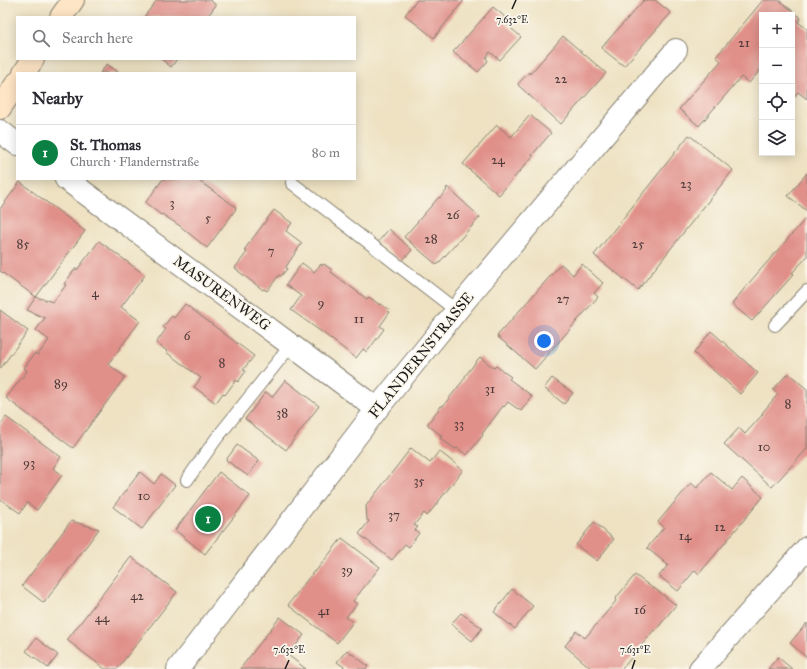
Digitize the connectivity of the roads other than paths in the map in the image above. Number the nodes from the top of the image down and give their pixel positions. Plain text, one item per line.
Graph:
1 (73, 0) edge
2 (62, 16) edge
3 (676, 50) dead end
4 (32, 60) edge
5 (25, 72) edge
6 (16, 84) edge
7 (0, 108) edge
8 (0, 131) edge
9 (16, 143) edge
10 (67, 180) edge
11 (292, 183) dead end
12 (807, 291) edge
13 (457, 311) junction
14 (775, 325) dead end
15 (291, 345) junction
16 (377, 409) junction
17 (187, 480) dead end
18 (807, 548) edge
19 (178, 669) edge
20 (700, 669) edge

1 - 2 main road
3 - 13 street, FLANDERNSTRASSE
4 - 5 main road
6 - 7 main road
8 - 9 street
10 - 15 street, MASURENWEG
11 - 13 lane
12 - 14 lane
13 - 16 street, FLANDERNSTRASSE
15 - 16 street, MASURENWEG
15 - 17 lane
16 - 19 street, FLANDERNSTRASSE
18 - 20 street

